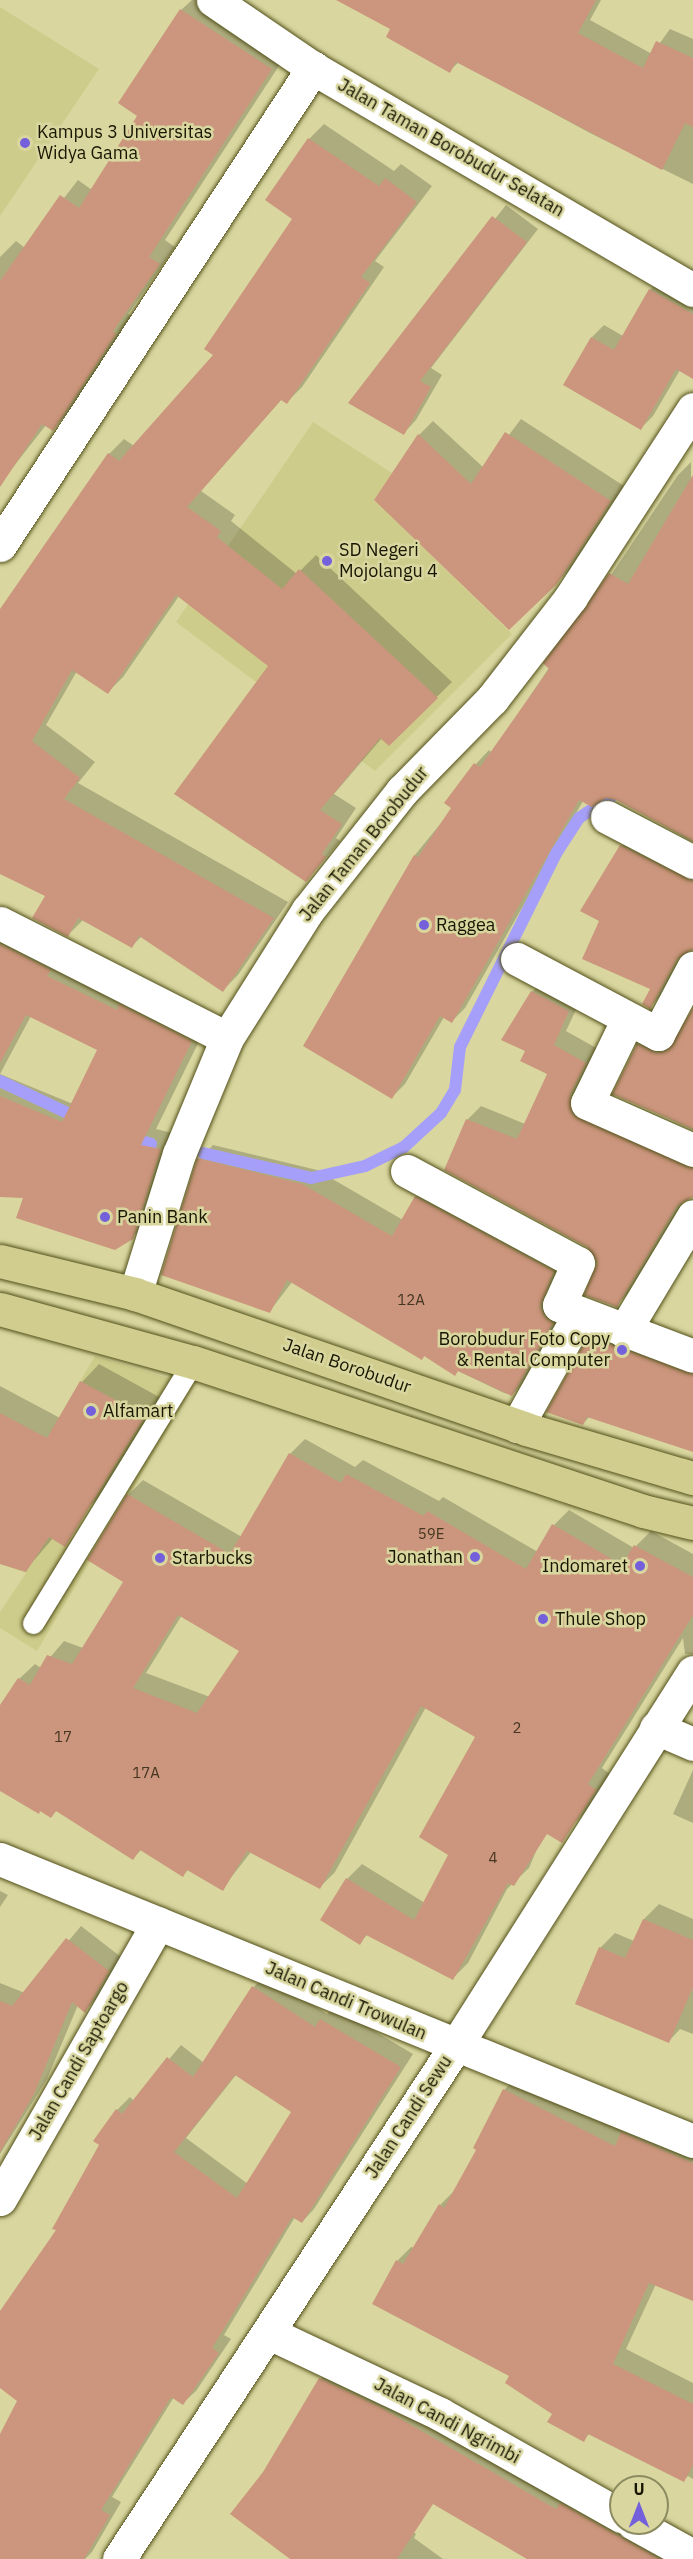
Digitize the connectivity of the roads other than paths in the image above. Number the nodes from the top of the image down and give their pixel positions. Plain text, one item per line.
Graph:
1 (213, 0) edge
2 (313, 68) junction
3 (693, 290) edge
4 (693, 409) edge
5 (0, 545) edge
6 (607, 817) dead end
7 (693, 862) edge
8 (0, 923) edge
9 (517, 959) dead end
10 (693, 968) edge
11 (628, 1019) junction
12 (227, 1038) junction
13 (693, 1150) edge
14 (407, 1172) dead end
15 (693, 1216) edge
16 (0, 1261) edge
17 (135, 1294) junction
18 (0, 1310) edge
19 (580, 1313) junction
20 (624, 1330) junction
21 (693, 1356) edge
22 (193, 1362) junction
23 (517, 1426) junction
24 (693, 1478) edge
25 (693, 1523) edge
26 (33, 1623) dead end
27 (693, 1672) edge
28 (656, 1728) junction
29 (693, 1744) edge
30 (0, 1859) edge
31 (158, 1923) junction
32 (455, 2046) junction
33 (693, 2141) edge
34 (0, 2199) edge
35 (269, 2333) junction
36 (609, 2509) edge
37 (655, 2535) edge
38 (693, 2556) edge
39 (119, 2559) edge

1 - 2 street, Jalan Taman Borobudur Selatan
2 - 3 street, Jalan Taman Borobudur Selatan
2 - 5 street
4 - 12 street, Jalan Taman Borobudur
6 - 7 street
8 - 12 street
9 - 11 street
10 - 11 street
11 - 13 street
12 - 17 street, Jalan Taman Borobudur
14 - 19 street
15 - 20 street
16 - 17 main road, Jalan Borobudur
17 - 23 main road, Jalan Borobudur
18 - 22 main road
19 - 20 street
19 - 23 street
20 - 21 street
22 - 25 main road
22 - 26 lane
23 - 24 main road, Jalan Borobudur
27 - 28 street, Jalan Candi Sewu
28 - 29 street
28 - 32 street, Jalan Candi Sewu
30 - 31 street, Jalan Candi Trowulan
31 - 32 street, Jalan Candi Trowulan
31 - 34 street, Jalan Candi Saptoargo
32 - 33 street, Jalan Candi Trowulan
32 - 35 street, Jalan Candi Sewu
35 - 36 street, Jalan Candi Ngrimbi
35 - 39 street, Jalan Candi Sewu
37 - 38 street

